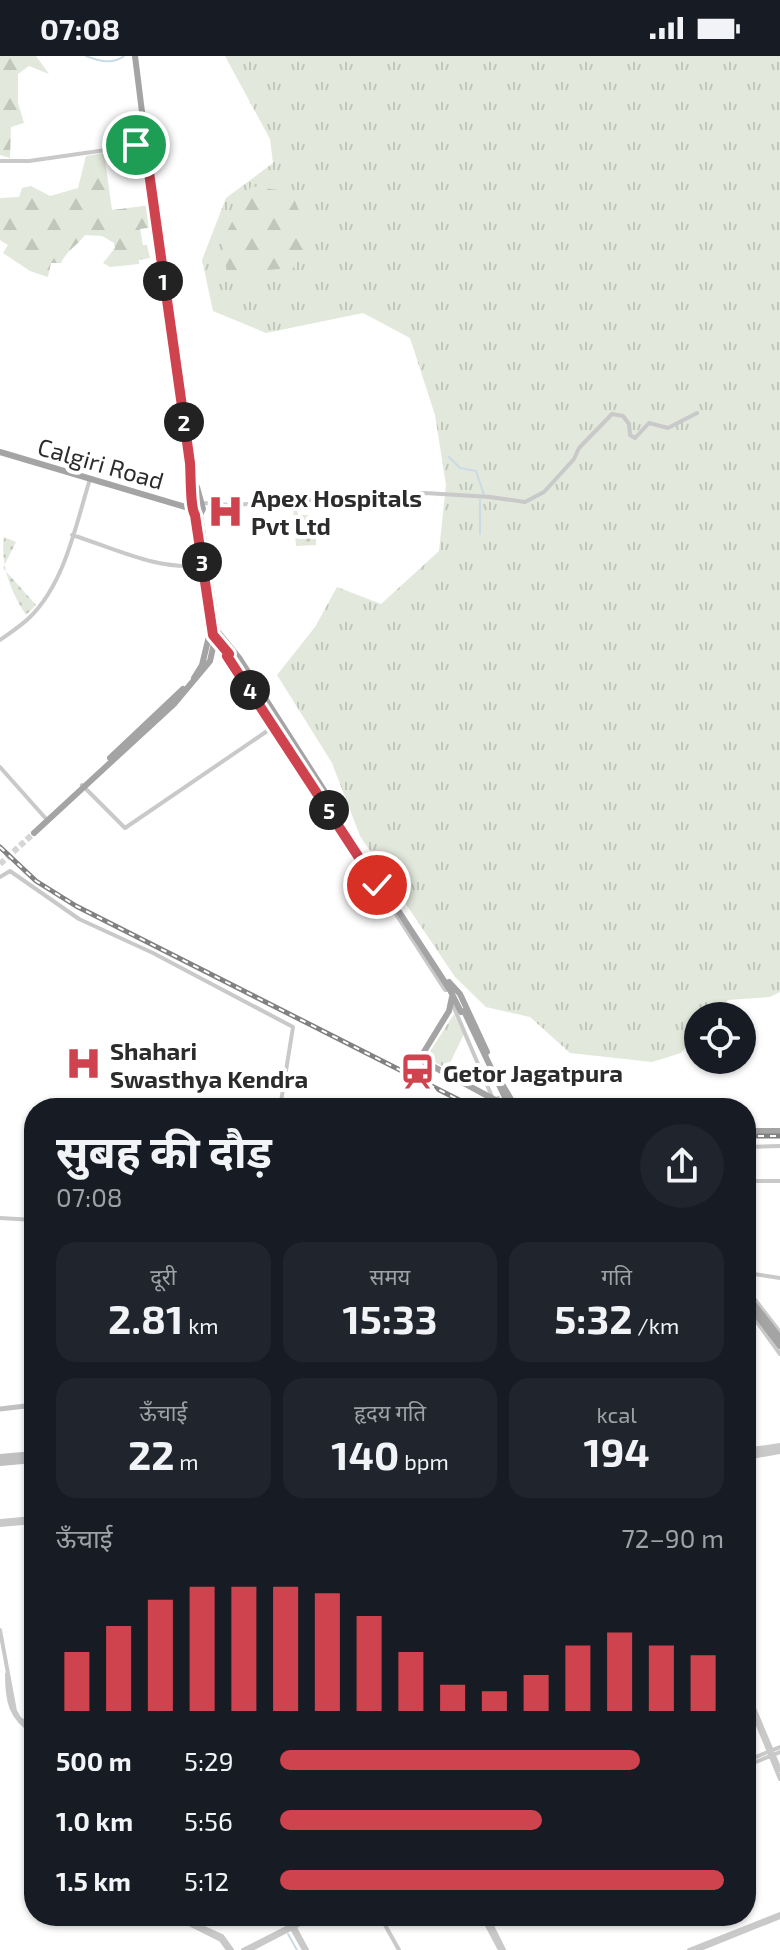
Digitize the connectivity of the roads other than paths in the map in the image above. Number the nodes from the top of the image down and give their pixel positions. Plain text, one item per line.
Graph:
1 (137, 56) edge
2 (144, 135) junction
3 (136, 145) junction
4 (146, 146) junction
5 (0, 161) edge
6 (697, 413) dead end
7 (0, 451) edge
8 (90, 479) junction
9 (197, 506) junction
10 (72, 535) junction
11 (202, 565) junction
12 (215, 635) junction
13 (0, 640) edge
14 (228, 654) junction
15 (212, 657) junction
16 (238, 659) junction
17 (276, 726) junction
18 (0, 767) edge
19 (83, 786) junction
20 (47, 819) junction
21 (33, 832) tunnel mouth
22 (346, 833) junction
23 (0, 877) edge
24 (451, 988) junction
25 (459, 1009) junction
26 (282, 1098) edge
27 (496, 1098) edge
28 (503, 1098) edge
29 (503, 1098) edge
30 (503, 1098) edge
31 (756, 1131) edge
32 (780, 1131) edge
33 (780, 1146) edge
34 (756, 1147) edge
35 (780, 1181) edge
36 (756, 1182) edge
37 (0, 1218) edge
38 (24, 1219) edge
39 (756, 1274) edge
40 (780, 1278) edge
41 (756, 1303) edge
42 (756, 1305) edge
43 (756, 1314) edge
44 (760, 1319) junction
45 (780, 1332) edge
46 (780, 1338) edge
47 (780, 1346) edge
48 (780, 1354) edge
49 (780, 1448) edge
50 (756, 1452) edge
51 (24, 1521) edge
52 (0, 1523) edge
53 (0, 1630) edge
54 (756, 1716) edge
55 (756, 1720) edge
56 (24, 1723) edge
57 (780, 1749) edge
58 (770, 1753) junction
59 (756, 1759) edge
60 (780, 1770) edge
61 (780, 1779) edge
62 (780, 1915) edge
63 (756, 1924) edge
64 (756, 1925) edge
65 (194, 1926) edge
66 (292, 1926) junction
67 (386, 1926) edge
68 (489, 1926) edge
69 (751, 1926) edge
70 (754, 1926) edge
71 (230, 1950) edge
72 (243, 1950) edge
73 (250, 1950) edge
74 (306, 1950) edge
75 (399, 1950) edge
76 (502, 1950) edge
77 (689, 1950) edge
78 (698, 1950) edge

1 - 2 main road
1 - 4 main road
2 - 3 main road
2 - 4 main road
3 - 4 main road
3 - 5 street
4 - 9 main road
6 - 9 street
7 - 8 main road, Calgiri Road
7 - 9 main road, Calgiri Road
8 - 9 main road, Calgiri Road
8 - 10 street
9 - 11 main road
9 - 12 main road
10 - 11 street
10 - 13 street
11 - 12 main road
12 - 14 main road
12 - 15 main road
12 - 16 main road
12 - 19 main road
14 - 15 main road
14 - 16 main road
14 - 17 street
15 - 19 main road
16 - 17 main road
16 - 22 main road
17 - 19 street
17 - 22 main road
18 - 20 street
19 - 20 main road
20 - 21 main road
22 - 24 main road
23 - 26 street
24 - 25 main road
24 - 25 main road
24 - 28 main road
25 - 27 main road
25 - 29 main road, bridge
25 - 30 street
31 - 32 main road
33 - 34 street
35 - 36 street
37 - 38 street
39 - 40 street
41 - 45 street
42 - 46 main road
43 - 44 main road
44 - 47 main road
44 - 48 street
49 - 50 street
51 - 52 street
53 - 56 street
54 - 58 street
55 - 58 street
57 - 58 street
58 - 59 street
58 - 60 street
58 - 61 street
62 - 63 street
62 - 64 street
65 - 71 street
66 - 72 street
66 - 73 street
66 - 74 street
67 - 75 street
68 - 76 street
69 - 77 street
70 - 78 street

